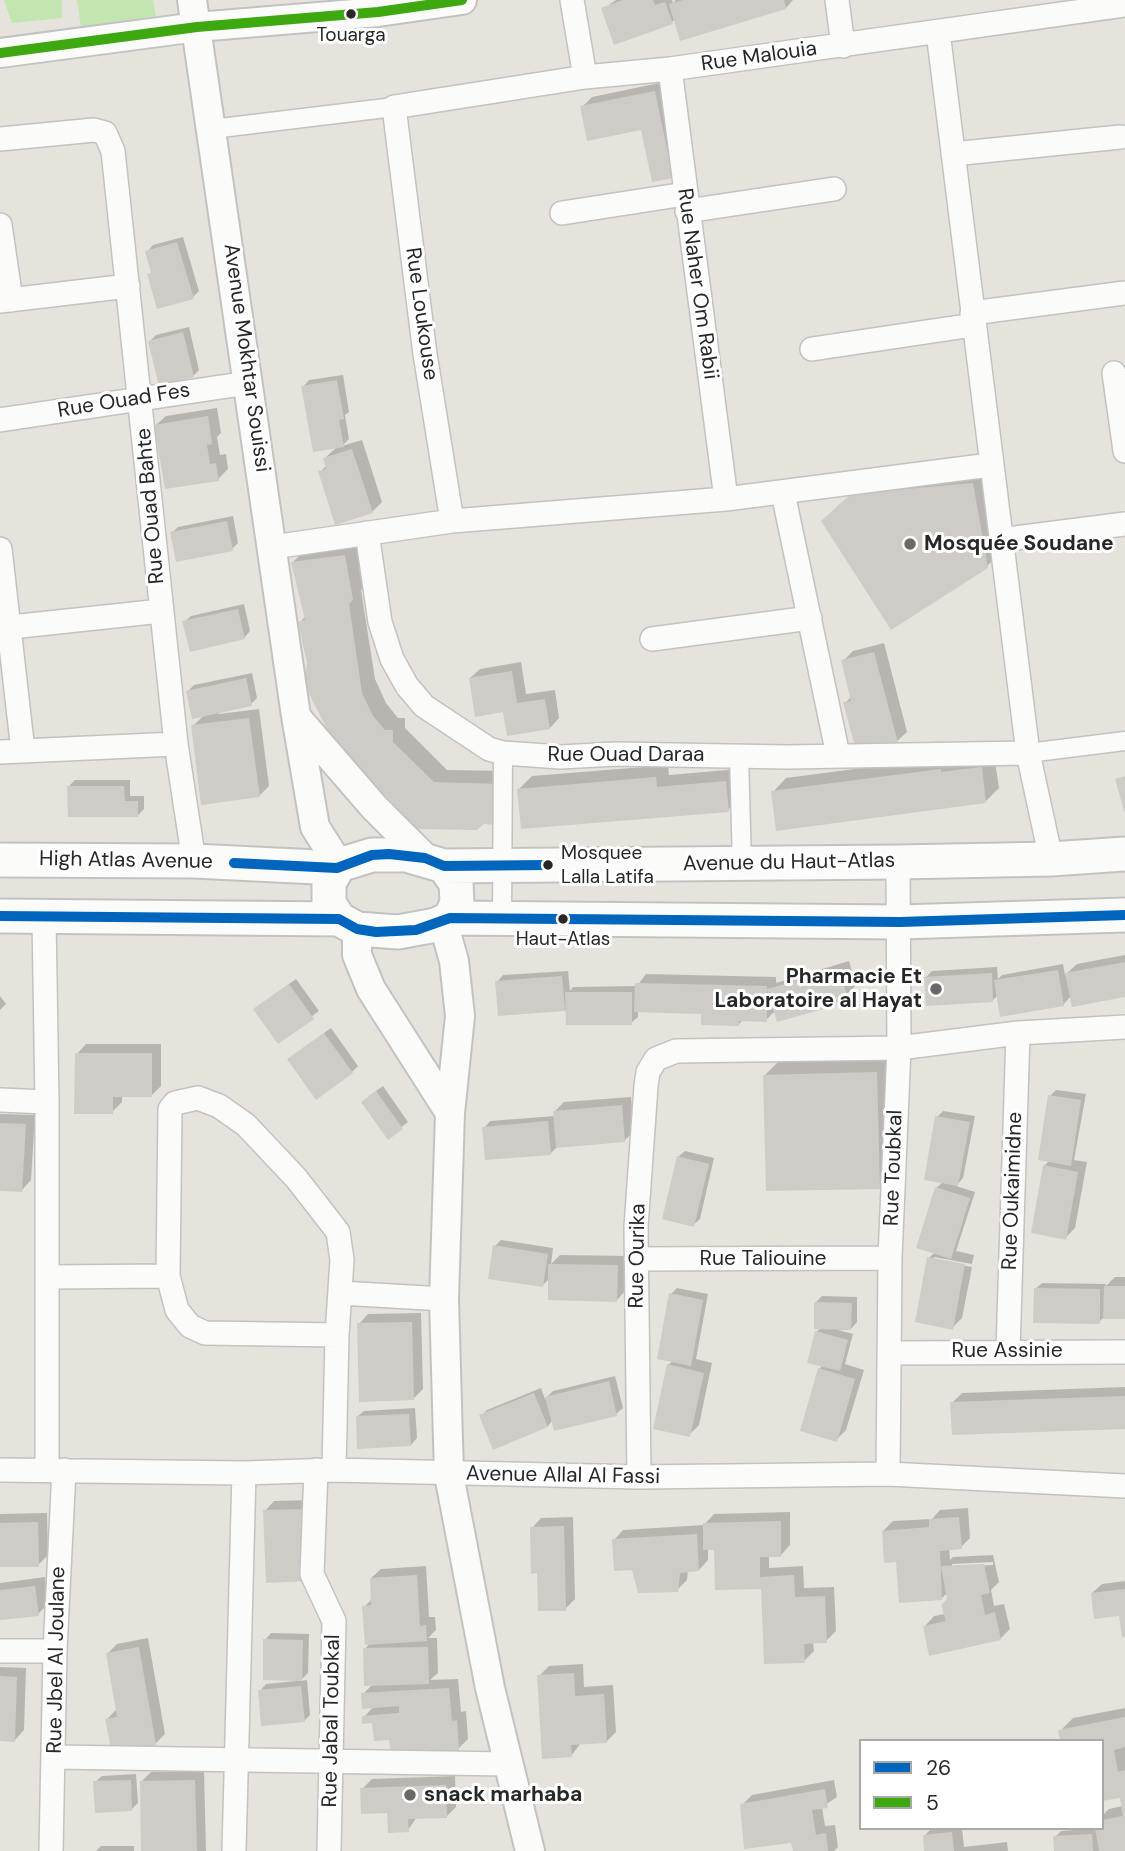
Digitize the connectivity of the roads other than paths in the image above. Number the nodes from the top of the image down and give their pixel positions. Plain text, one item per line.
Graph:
1 (462, 0) edge
2 (572, 0) edge
3 (837, 0) edge
4 (1125, 5) edge
5 (194, 13) edge
6 (938, 32) junction
7 (843, 46) junction
8 (0, 53) edge
9 (670, 69) junction
10 (585, 77) junction
11 (394, 107) junction
12 (212, 129) junction
13 (1120, 137) dead end
14 (0, 139) edge
15 (953, 154) junction
16 (834, 189) dead end
17 (686, 202) junction
18 (562, 213) dead end
19 (0, 225) edge
20 (128, 286) junction
21 (1125, 293) edge
22 (5, 300) edge
23 (972, 319) junction
24 (812, 349) dead end
25 (1114, 373) dead end
26 (248, 383) junction
27 (141, 398) junction
28 (0, 420) edge
29 (1125, 451) edge
30 (990, 465) junction
31 (783, 493) junction
32 (726, 499) junction
33 (452, 521) junction
34 (1125, 524) edge
35 (367, 533) junction
36 (1000, 540) junction
37 (273, 547) junction
38 (0, 549) edge
39 (161, 611) junction
40 (810, 618) junction
41 (11, 627) junction
42 (652, 639) dead end
43 (296, 716) junction
44 (1125, 741) edge
45 (176, 744) junction
46 (23, 751) junction
47 (0, 752) edge
48 (1028, 753) junction
49 (503, 754) junction
50 (739, 755) junction
51 (838, 755) junction
52 (1125, 854) edge
53 (1051, 859) junction
54 (0, 860) edge
55 (194, 861) junction
56 (434, 862) junction
57 (898, 862) junction
58 (505, 865) junction
59 (742, 865) junction
60 (338, 867) junction
61 (1125, 915) edge
62 (0, 916) edge
63 (44, 916) junction
64 (502, 918) junction
65 (446, 920) junction
66 (900, 922) junction
67 (348, 924) junction
68 (1125, 1027) edge
69 (1018, 1033) junction
70 (899, 1048) junction
71 (0, 1100) edge
72 (47, 1102) junction
73 (450, 1113) junction
74 (890, 1258) junction
75 (636, 1259) junction
76 (168, 1276) junction
77 (48, 1277) junction
78 (340, 1293) junction
79 (444, 1299) junction
80 (337, 1335) junction
81 (1008, 1350) junction
82 (1125, 1352) edge
83 (890, 1353) junction
84 (0, 1470) edge
85 (55, 1470) junction
86 (325, 1470) junction
87 (244, 1473) junction
88 (888, 1474) junction
89 (449, 1475) junction
90 (639, 1477) junction
91 (1125, 1486) edge
92 (0, 1651) edge
93 (55, 1651) junction
94 (55, 1757) junction
95 (238, 1762) junction
96 (333, 1763) junction
97 (507, 1764) junction
98 (51, 1851) edge
99 (234, 1851) edge
100 (329, 1851) edge
101 (530, 1851) edge

1 - 5 street
2 - 10 street
3 - 7 street
4 - 6 street, Rue Malouia
5 - 8 street
5 - 12 street, Avenue Mokhtar Souissi
6 - 7 street, Rue Malouia
6 - 15 street
7 - 9 street, Rue Malouia
9 - 10 street, Rue Malouia
9 - 17 street, Rue Naher Om Rabii
10 - 11 street, Rue Malouia
11 - 12 street
11 - 33 street, Rue Loukouse
12 - 26 street, Avenue Mokhtar Souissi
13 - 15 street
14 - 20 street, Rue Ouad Bahte
15 - 23 street
16 - 17 street
17 - 18 street
17 - 32 street, Rue Naher Om Rabii
19 - 22 street
20 - 22 street
20 - 27 street, Rue Ouad Bahte
21 - 23 street
23 - 24 street
23 - 30 street
25 - 29 street
26 - 27 street, Rue Ouad Fes
26 - 37 street, Avenue Mokhtar Souissi
27 - 28 street, Rue Ouad Fes
27 - 39 street, Rue Ouad Bahte
30 - 31 street
30 - 36 street
31 - 32 street
31 - 40 street
32 - 33 street
33 - 35 street
34 - 36 street
35 - 37 street
35 - 49 street, Rue Ouad Daraa
36 - 48 street
37 - 43 street, Avenue Mokhtar Souissi
38 - 41 street
39 - 41 street
39 - 45 street, Rue Ouad Bahte
40 - 42 street
40 - 51 street
41 - 46 street
43 - 56 street
43 - 60 street, Avenue Mokhtar Souissi
44 - 48 street
45 - 46 street
45 - 55 street, Rue Ouad Bahte
46 - 47 street
48 - 51 street, Rue Ouad Daraa
48 - 53 street
49 - 50 street, Rue Ouad Daraa
49 - 58 street
50 - 51 street, Rue Ouad Daraa
50 - 59 street
52 - 53 main road
53 - 57 main road, Avenue du Haut-Atlas
54 - 55 main road, High Atlas Avenue
55 - 60 main road, High Atlas Avenue
56 - 58 main road, Avenue du Haut-Atlas
56 - 60 main road
56 - 65 main road
57 - 59 main road, Avenue du Haut-Atlas
57 - 66 street, Rue Toubkal
58 - 59 main road, Avenue du Haut-Atlas
58 - 64 street
60 - 67 main road
61 - 66 main road
62 - 63 main road
63 - 67 main road
63 - 72 street, Rue Jbel Al Joulane
64 - 65 main road
64 - 66 main road
65 - 67 main road
65 - 73 street
66 - 70 street, Rue Toubkal
67 - 73 street
68 - 69 street
69 - 70 street
69 - 81 street, Rue Oukaimidne
70 - 74 street, Rue Toubkal
70 - 75 street, Rue Ourika
71 - 72 street
72 - 77 street, Rue Jbel Al Joulane
73 - 79 street
74 - 75 street, Rue Taliouine
74 - 83 street, Rue Toubkal
75 - 90 street, Rue Ourika
76 - 77 street
76 - 78 street, Rue Jabal Toubkal
76 - 80 street
77 - 85 street, Rue Jbel Al Joulane
78 - 79 street
78 - 80 street, Rue Jabal Toubkal
79 - 89 street
80 - 86 street, Rue Jabal Toubkal
81 - 82 street, Rue Assinie
81 - 83 street, Rue Assinie
83 - 88 street, Rue Toubkal
84 - 85 street, Avenue Allal Al Fassi
85 - 87 street, Avenue Allal Al Fassi
85 - 93 street, Rue Jbel Al Joulane
86 - 87 street, Avenue Allal Al Fassi
86 - 89 street, Avenue Allal Al Fassi
86 - 96 street, Rue Jabal Toubkal
87 - 95 street
88 - 90 street, Avenue Allal Al Fassi
88 - 91 street, Avenue Allal Al Fassi
89 - 90 street, Avenue Allal Al Fassi
89 - 97 street
92 - 93 street
93 - 94 street, Rue Jbel Al Joulane
94 - 95 street
94 - 98 street, Rue Jbel Al Joulane
95 - 96 street
95 - 99 street
96 - 97 street
96 - 100 street, Rue Jabal Toubkal
97 - 101 street

